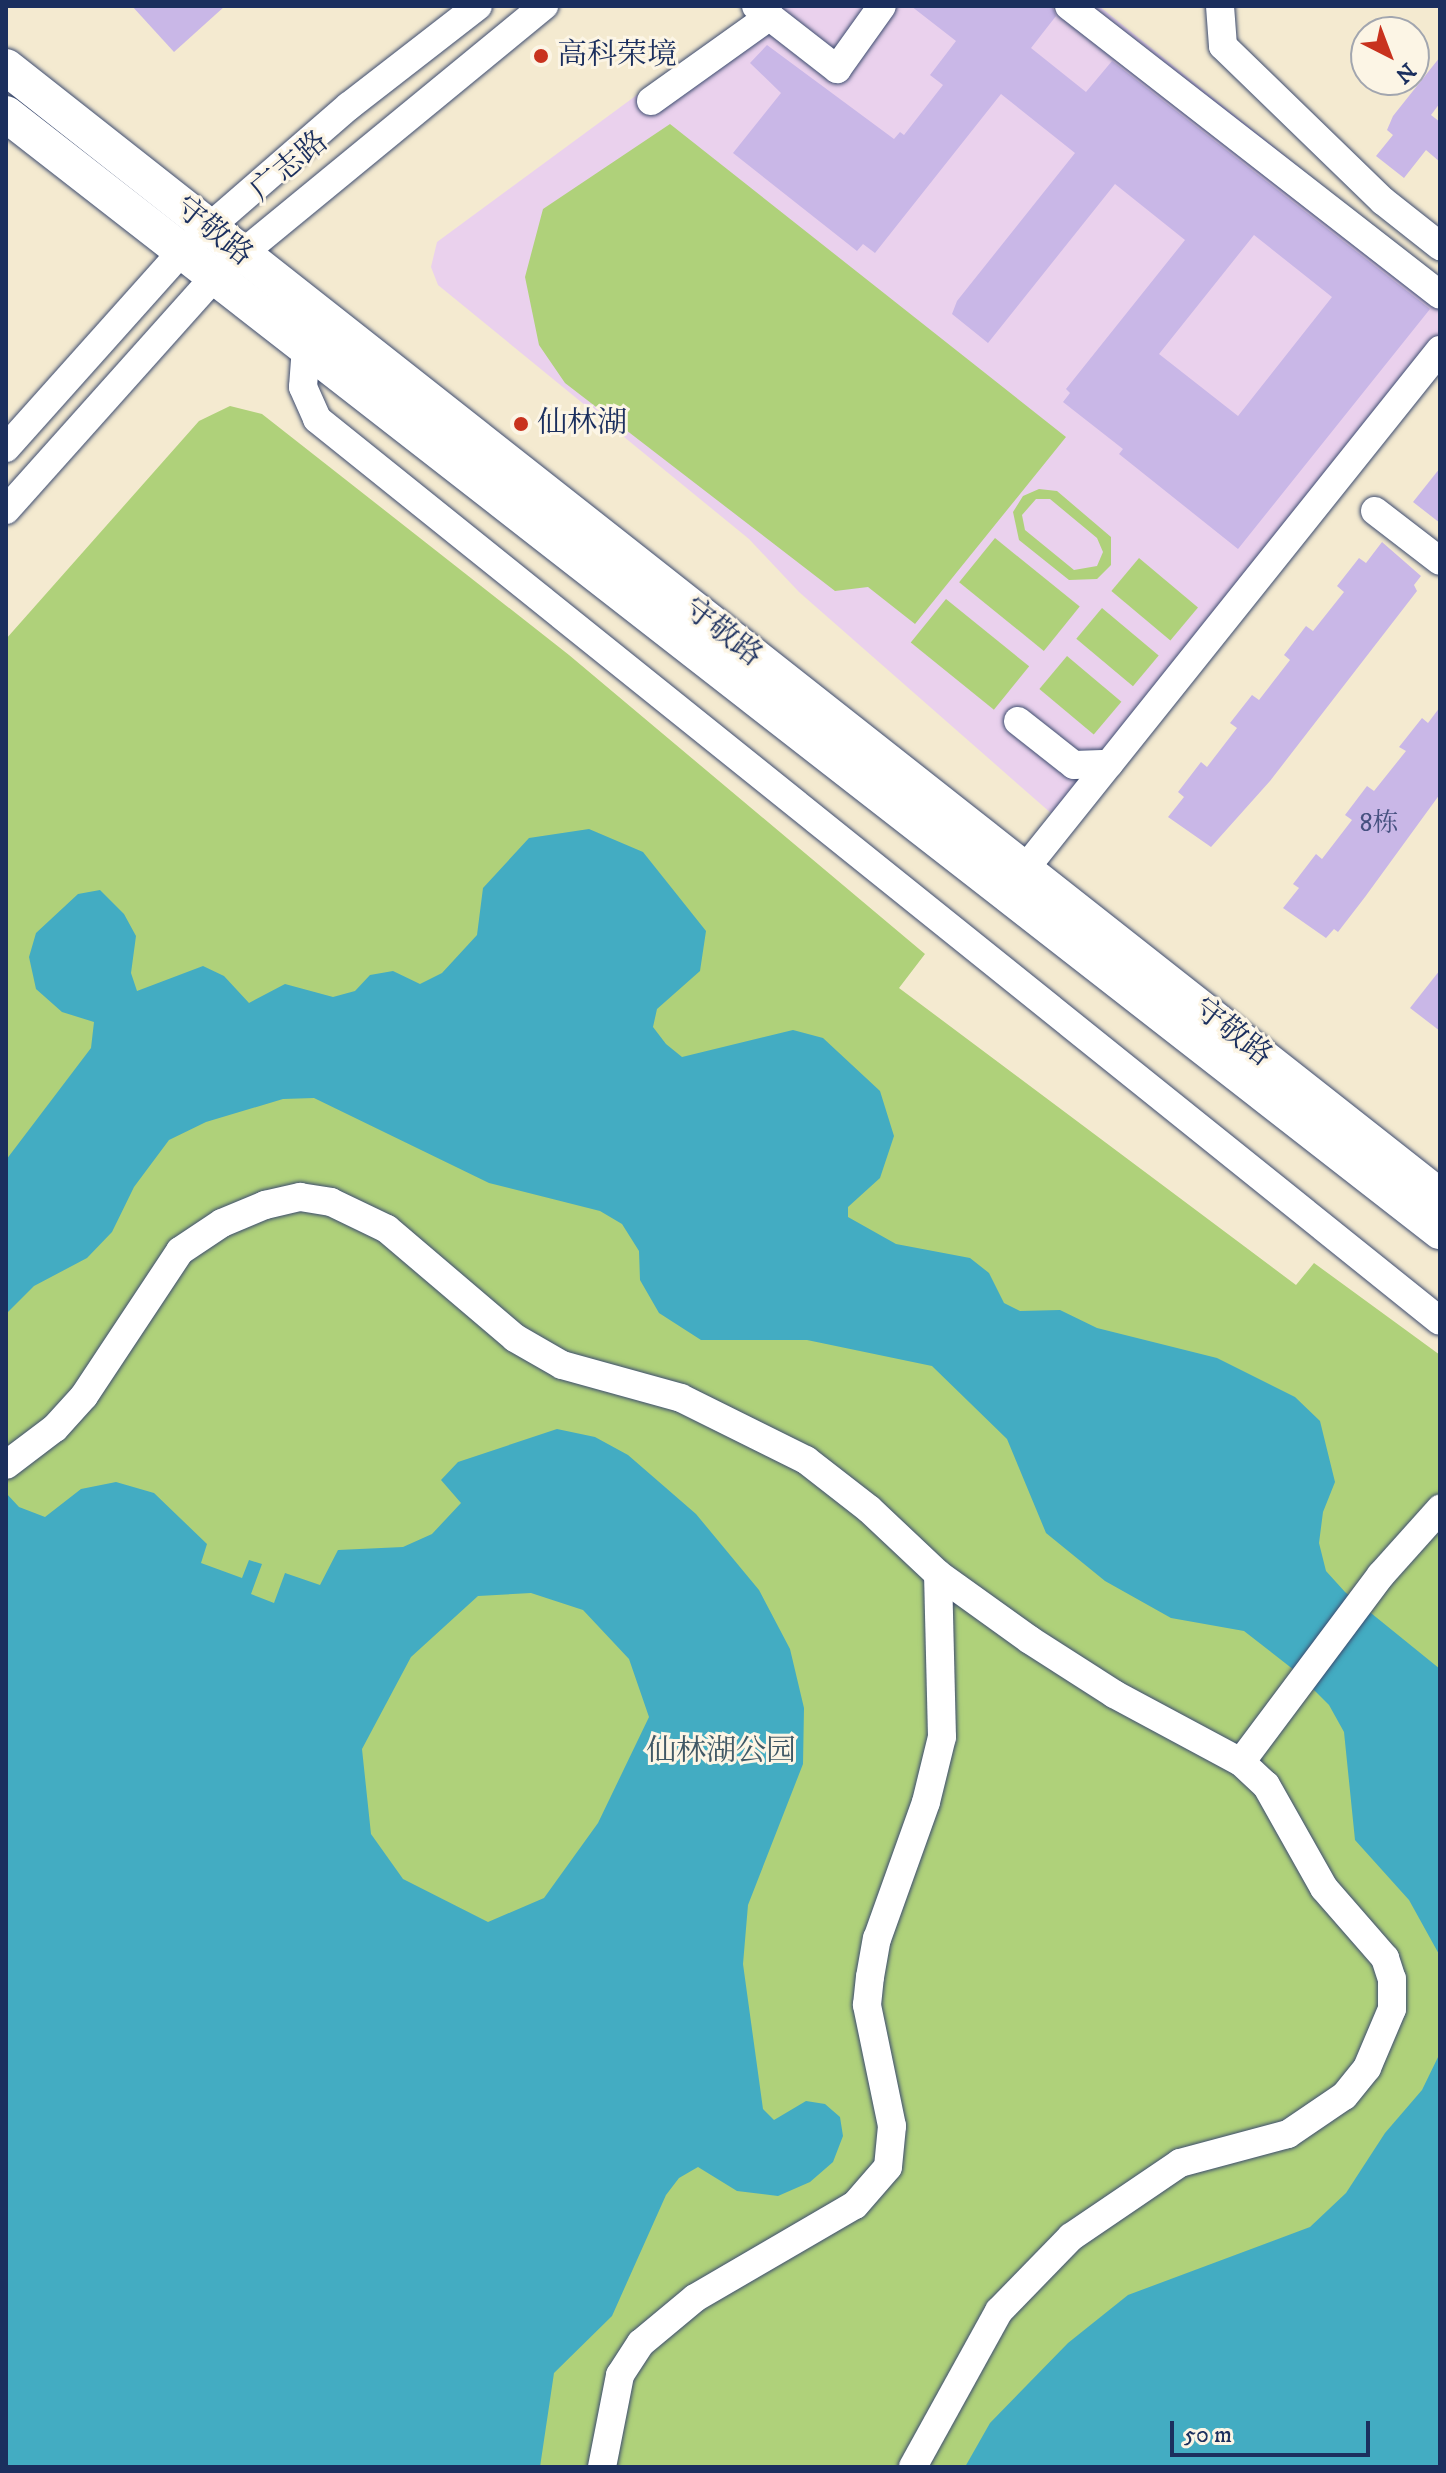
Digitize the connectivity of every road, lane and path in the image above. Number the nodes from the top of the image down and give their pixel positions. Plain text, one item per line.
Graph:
1 (478, 6) edge
2 (544, 6) edge
3 (882, 6) edge
4 (1069, 6) edge
5 (1220, 6) edge
6 (763, 11) edge
7 (6, 67) edge
8 (651, 101) dead end
9 (6, 114) edge
10 (209, 227) junction
11 (1440, 246) edge
12 (182, 251) junction
13 (227, 265) junction
14 (1440, 295) edge
15 (306, 347) junction
16 (1440, 350) edge
17 (6, 448) edge
18 (6, 510) edge
19 (1375, 511) dead end
20 (1440, 561) edge
21 (1018, 721) dead end
22 (1109, 764) junction
23 (1024, 870) junction
24 (1440, 1197) edge
25 (1440, 1231) edge
26 (1440, 1321) edge
27 (11, 1461) edge
28 (1435, 1525) edge
29 (938, 1574) junction
30 (1241, 1762) junction
31 (602, 2467) edge
32 (913, 2467) edge

1 - 10 street, 广志路
2 - 13 street, 广志路
3 - 6 street
4 - 14 street
5 - 11 street
6 - 8 street
7 - 10 main road, 守敬路
9 - 12 main road, 守敬路
10 - 12 street, 广志路
10 - 13 main road, 守敬路
12 - 13 main road, 守敬路
12 - 17 street, 广志路
13 - 15 main road, 守敬路
13 - 18 street, 广志路
13 - 23 main road, 守敬路
15 - 25 main road, 守敬路
15 - 26 street
16 - 22 street
19 - 20 street
21 - 22 street
22 - 23 street
23 - 24 main road, 守敬路
27 - 29 street
28 - 30 street
29 - 30 street
29 - 31 street
30 - 32 street

